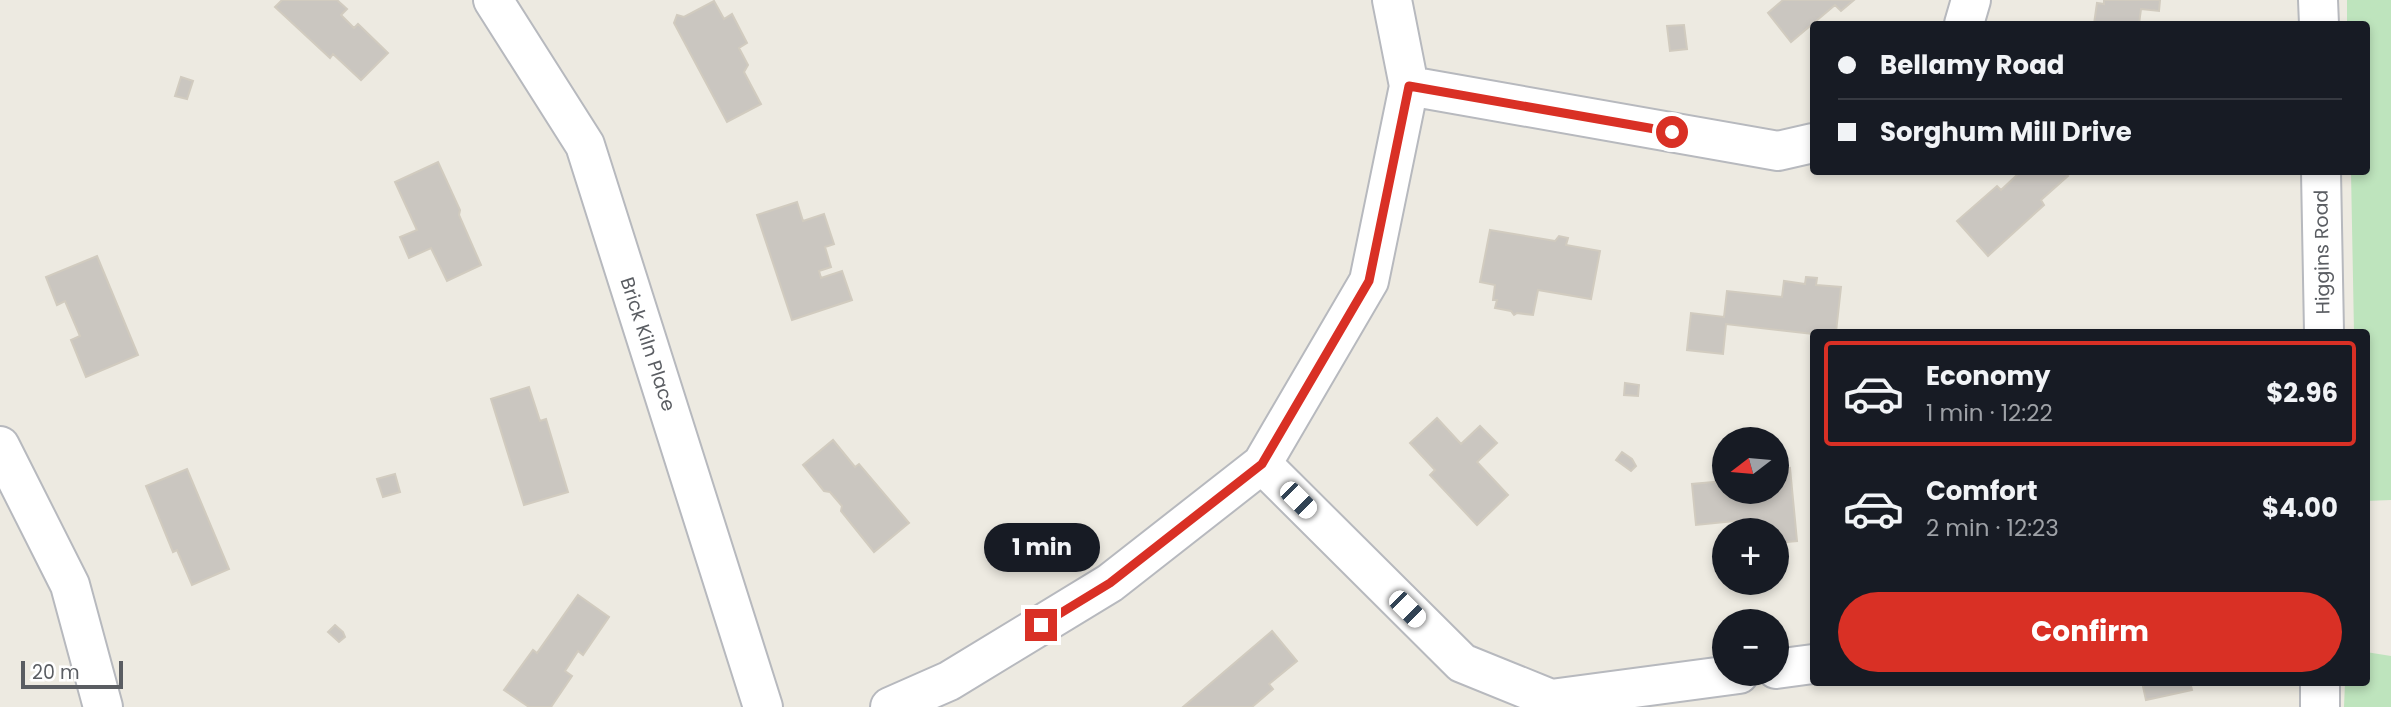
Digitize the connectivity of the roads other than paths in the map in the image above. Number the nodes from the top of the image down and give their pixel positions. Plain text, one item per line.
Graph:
1 (493, 0) edge
2 (1392, 0) edge
3 (1971, 0) edge
4 (2318, 0) edge
5 (1965, 21) edge
6 (2319, 21) edge
7 (1409, 86) junction
8 (1810, 144) edge
9 (2321, 175) edge
10 (2324, 329) edge
11 (0, 446) edge
12 (1262, 464) junction
13 (1810, 664) edge
14 (1789, 667) edge
15 (1712, 678) edge
16 (2320, 686) edge
17 (103, 707) edge
18 (764, 707) edge
19 (890, 707) edge
20 (2320, 707) edge

1 - 18 street, Brick Kiln Place
2 - 7 street
3 - 5 street
4 - 6 street
7 - 8 street
7 - 12 street
9 - 10 street, Higgins Road
11 - 17 street
12 - 15 street
12 - 19 street
13 - 14 street
16 - 20 street

